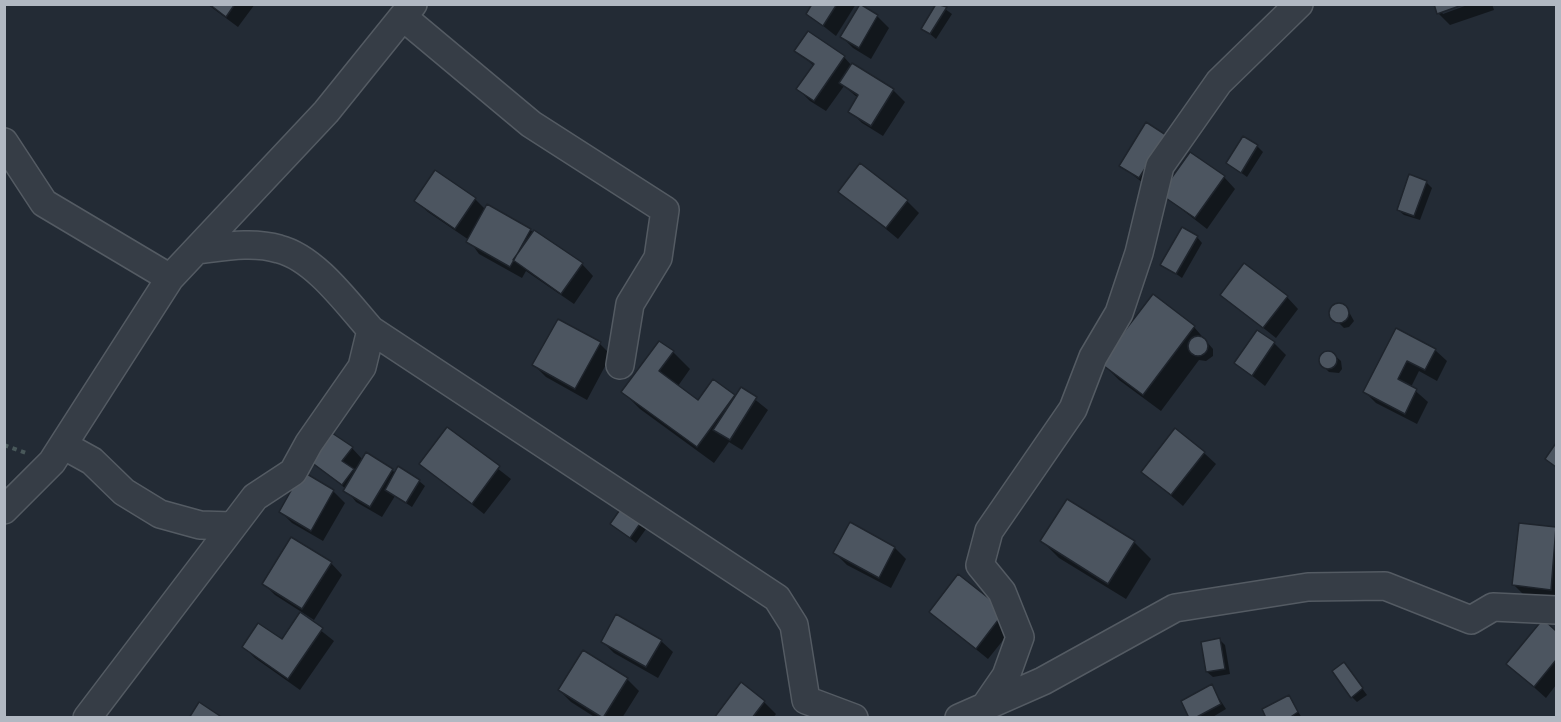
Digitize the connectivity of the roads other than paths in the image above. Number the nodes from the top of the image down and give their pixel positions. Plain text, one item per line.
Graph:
1 (1299, 4) edge
2 (408, 11) edge
3 (4, 142) edge
4 (196, 250) junction
5 (170, 278) junction
6 (371, 330) junction
7 (620, 365) dead end
8 (63, 445) junction
9 (4, 510) edge
10 (233, 526) junction
11 (1557, 610) edge
12 (986, 705) junction
13 (87, 717) edge
14 (854, 717) edge
15 (958, 717) edge

1 - 12 street
2 - 4 street
2 - 7 street
3 - 5 street
4 - 5 street
4 - 6 street
5 - 8 street
6 - 10 street
6 - 14 street
8 - 9 street
8 - 10 street
10 - 13 street
11 - 12 street
12 - 15 street

